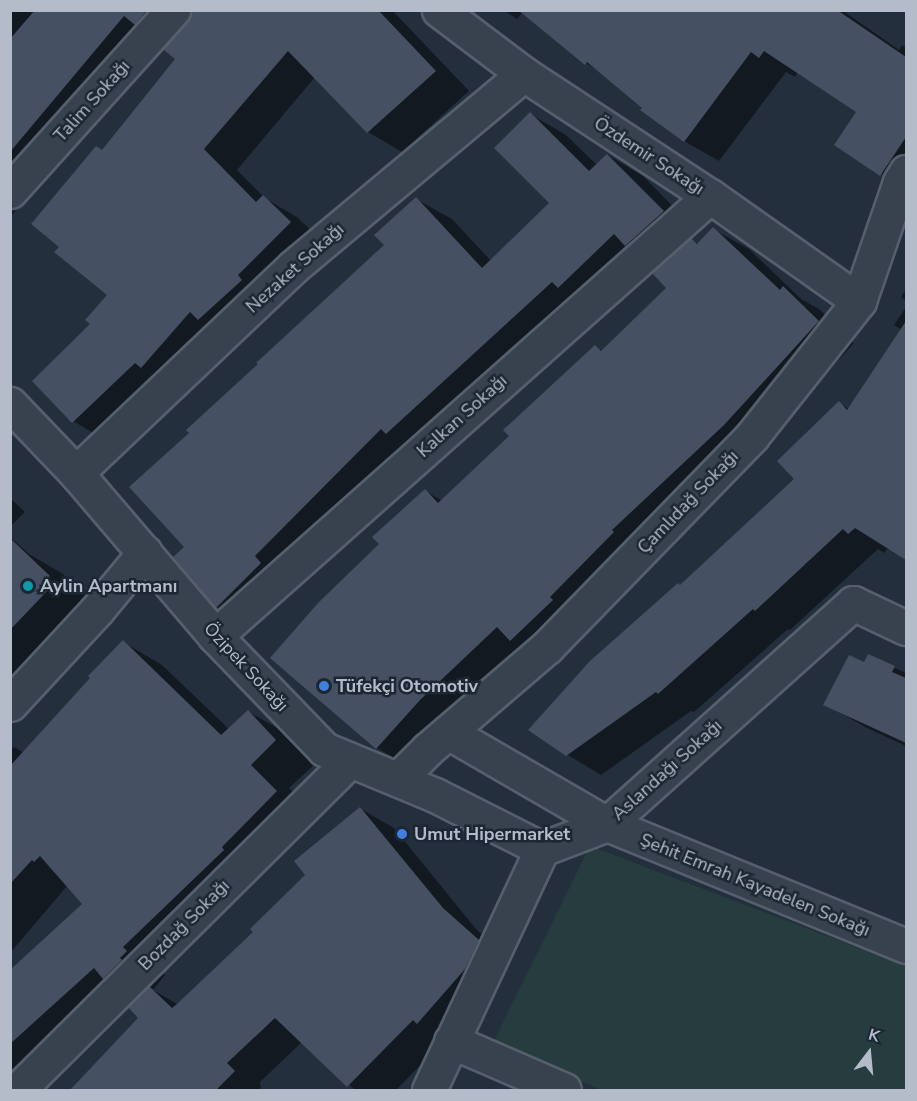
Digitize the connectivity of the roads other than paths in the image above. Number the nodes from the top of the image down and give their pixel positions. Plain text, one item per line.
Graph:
1 (173, 10) edge
2 (439, 10) edge
3 (524, 74) junction
4 (906, 172) edge
5 (10, 191) edge
6 (710, 196) junction
7 (859, 302) junction
8 (10, 404) edge
9 (75, 473) junction
10 (145, 552) junction
11 (906, 628) edge
12 (215, 636) junction
13 (10, 704) edge
14 (448, 732) junction
15 (350, 759) junction
16 (398, 779) junction
17 (607, 824) junction
18 (542, 849) junction
19 (906, 946) edge
20 (451, 1041) junction
21 (18, 1090) edge
22 (429, 1090) edge
23 (564, 1090) edge

1 - 5 street, Talim Sokağı
2 - 3 street, Özdemir Sokağı
3 - 6 street, Özdemir Sokağı
3 - 9 street, Nezaket Sokağı
4 - 7 street, Çamlıdağ Sokağı
6 - 7 street, Özdemir Sokağı
6 - 12 street, Kalkan Sokağı
7 - 14 street, Çamlıdağ Sokağı
8 - 9 street, Özipek Sokağı
9 - 10 street, Özipek Sokağı
10 - 12 street, Özipek Sokağı
10 - 13 street
11 - 17 street, Aslandağı Sokağı
12 - 15 street, Özipek Sokağı
14 - 16 street, Çamlıdağ Sokağı
14 - 17 street, Şehit Emrah Kayadelen Sokağı
15 - 16 street, Özipek Sokağı
15 - 21 street, Bozdağ Sokağı
16 - 18 street, Özipek Sokağı
17 - 18 street, Aslandağı Sokağı
17 - 19 street, Şehit Emrah Kayadelen Sokağı
18 - 20 street
20 - 22 street
20 - 23 street

